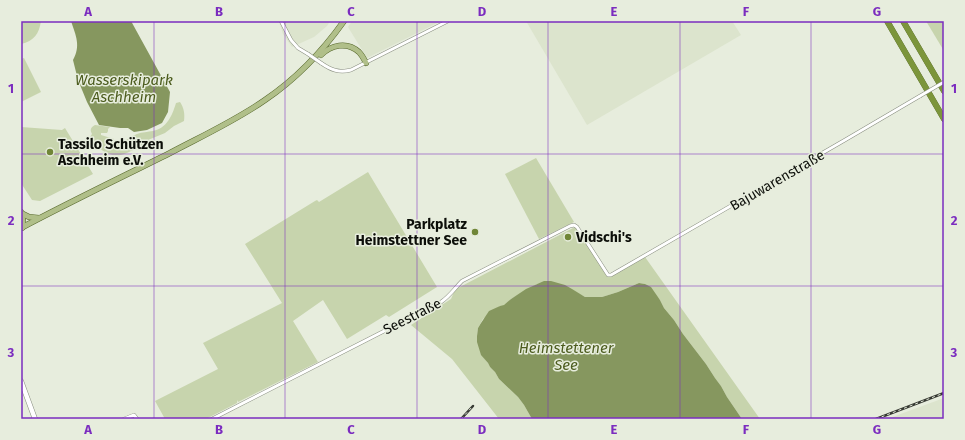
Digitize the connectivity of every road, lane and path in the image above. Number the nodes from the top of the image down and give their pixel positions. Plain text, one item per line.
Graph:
1 (282, 21) edge
2 (344, 21) edge
3 (448, 21) edge
4 (887, 21) edge
5 (903, 21) edge
6 (366, 63) junction
7 (301, 71) junction
8 (944, 82) edge
9 (944, 90) edge
10 (944, 119) edge
11 (21, 212) edge
12 (40, 218) junction
13 (21, 228) edge
14 (608, 274) joint
15 (21, 381) edge
16 (35, 419) edge
17 (124, 419) edge
18 (137, 419) edge
19 (212, 419) edge

1 - 6 street, bridge
2 - 7 main road
3 - 6 street
4 - 10 highway
5 - 9 highway
6 - 7 main road
7 - 12 main road
8 - 14 street, Bajuwarenstraße, bridge
11 - 12 main road
11 - 13 main road
12 - 13 main road
14 - 19 street, Seestraße
15 - 16 main road
17 - 18 street

